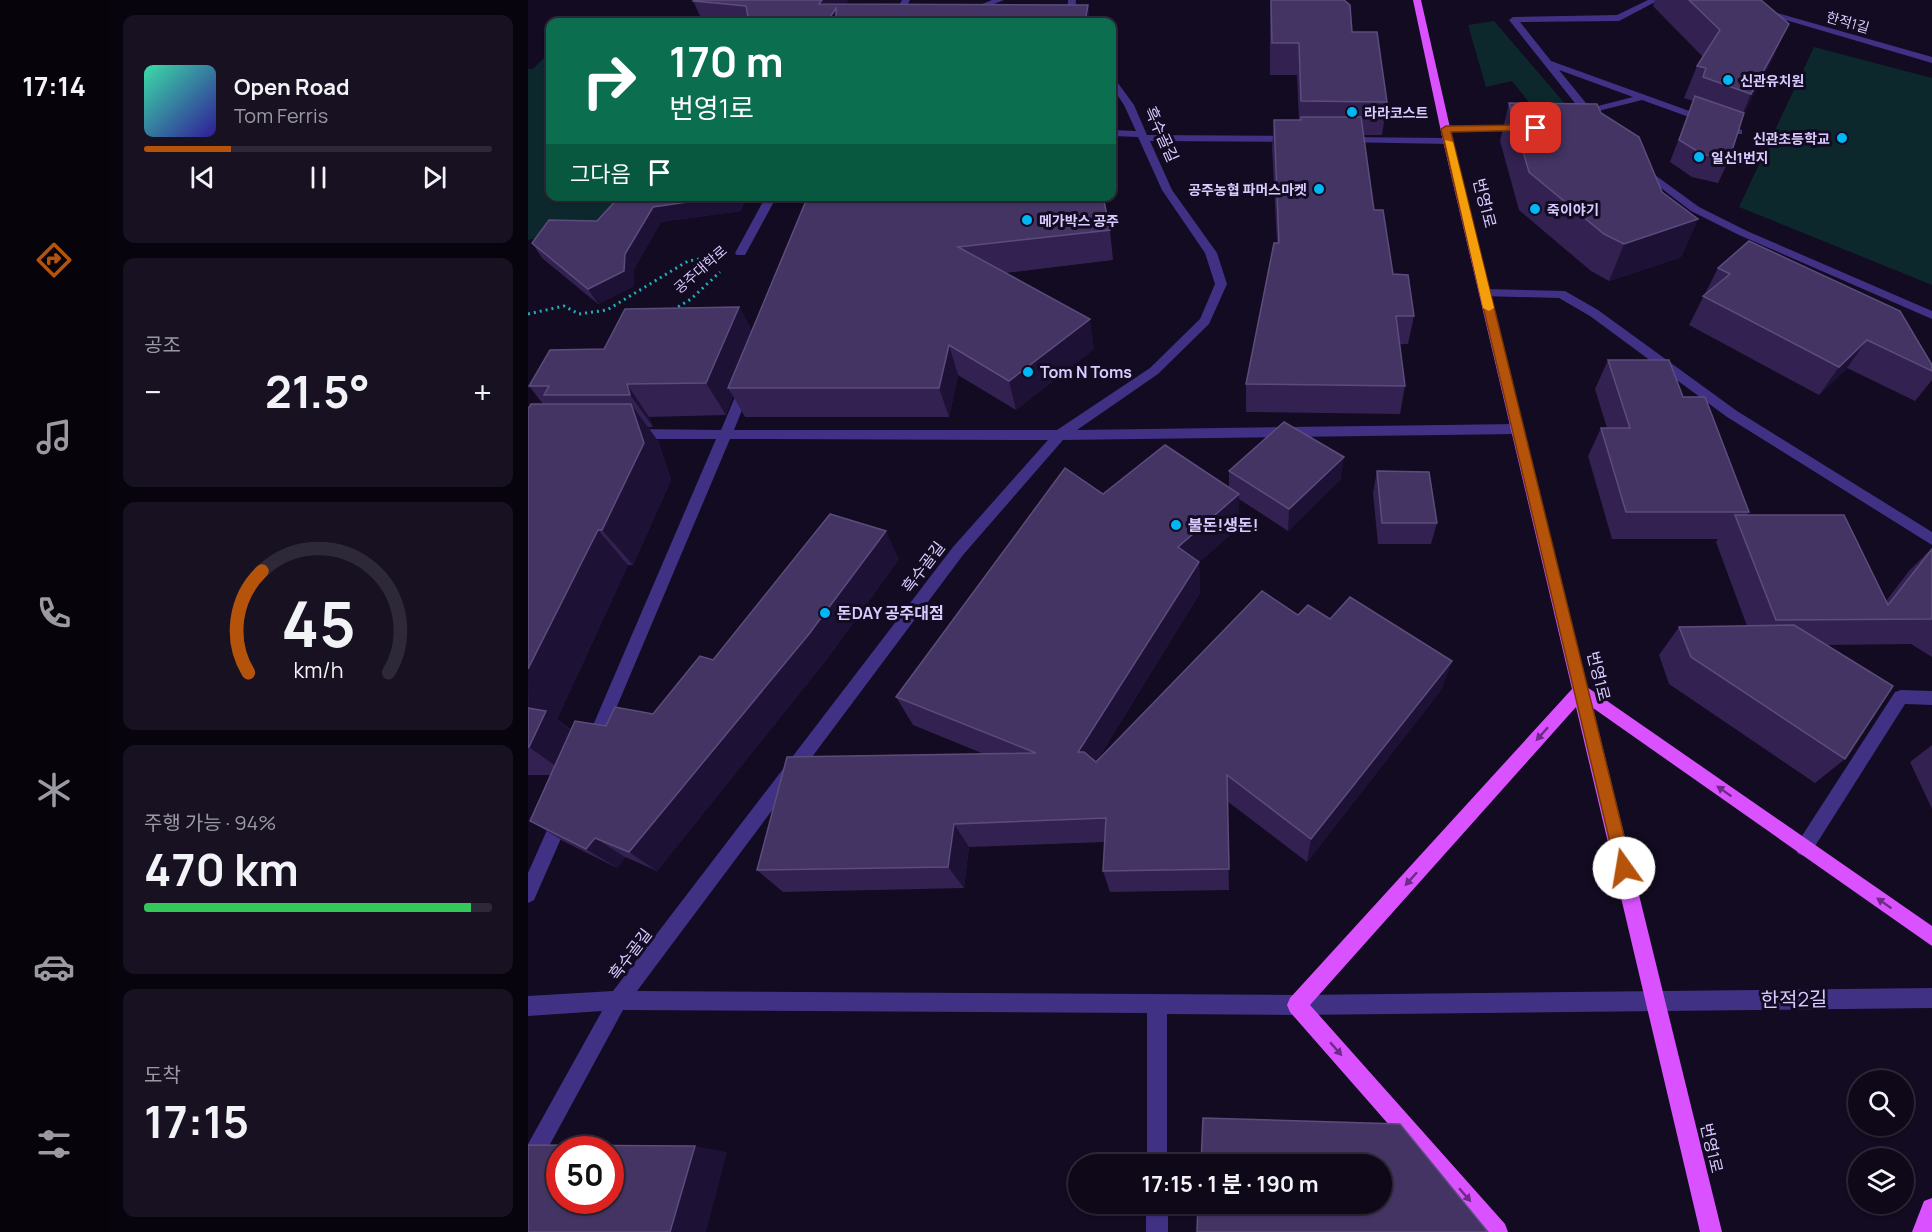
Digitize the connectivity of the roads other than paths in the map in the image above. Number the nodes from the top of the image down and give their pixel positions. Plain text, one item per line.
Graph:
1 (906, 0) edge
2 (1000, 0) edge
3 (1072, 0) edge
4 (1418, 0) edge
5 (1655, 0) edge
6 (1722, 0) edge
7 (897, 18) edge
8 (952, 18) edge
9 (1070, 18) edge
10 (1932, 60) edge
11 (1549, 63) junction
12 (1116, 87) edge
13 (1642, 97) junction
14 (1588, 111) junction
15 (1536, 128) edge
16 (1595, 128) edge
17 (1739, 132) edge
18 (1116, 133) edge
19 (1447, 135) junction
20 (1143, 136) junction
21 (1308, 140) edge
22 (1331, 140) edge
23 (1632, 160) edge
24 (769, 201) edge
25 (741, 253) road end
26 (1485, 293) junction
27 (1932, 315) edge
28 (752, 370) edge
29 (1518, 429) junction
30 (621, 434) edge
31 (726, 435) junction
32 (1060, 435) junction
33 (1932, 539) edge
34 (1581, 691) junction
35 (1932, 698) edge
36 (585, 763) edge
37 (566, 807) edge
38 (1804, 848) junction
39 (528, 894) edge
40 (1932, 937) edge
41 (1932, 998) edge
42 (618, 1000) junction
43 (1656, 1001) junction
44 (1157, 1004) junction
45 (1297, 1005) junction
46 (528, 1006) edge
47 (1157, 1154) edge
48 (528, 1166) edge
49 (1932, 1209) edge
50 (1157, 1214) edge
51 (1157, 1232) edge
52 (1497, 1232) edge
53 (1711, 1232) edge
54 (1923, 1232) edge

1 - 7 street
2 - 8 street
3 - 9 street
4 - 19 main road, 번영1로
5 - 11 street
6 - 10 street, 한적1길
11 - 13 street
11 - 14 street
12 - 20 street, 흑수골길
13 - 14 street
13 - 17 street
14 - 16 street
15 - 19 street
18 - 20 street
19 - 22 street
19 - 26 main road, 번영1로
20 - 21 street
20 - 32 street, 흑수골길
23 - 27 street
24 - 25 street, 공주대학로
26 - 29 main road, 번영1로
26 - 33 street
28 - 31 street
29 - 32 street
29 - 34 main road, 번영1로
30 - 31 street
31 - 32 street
31 - 36 street
32 - 42 street, 흑수골길
38 -> 34 main road
34 - 43 main road, 번영1로
34 -> 45 main road
35 - 38 street
37 - 39 street
40 -> 38 main road
41 - 43 street, 한적2길
42 - 44 street, 한적2길
42 - 46 street, 한적2길
42 - 48 street, 흑수골길
43 - 45 street, 한적2길
43 - 53 main road, 번영1로
44 - 45 street, 한적2길
44 - 47 street
45 -> 52 main road
49 - 54 main road
50 - 51 street

